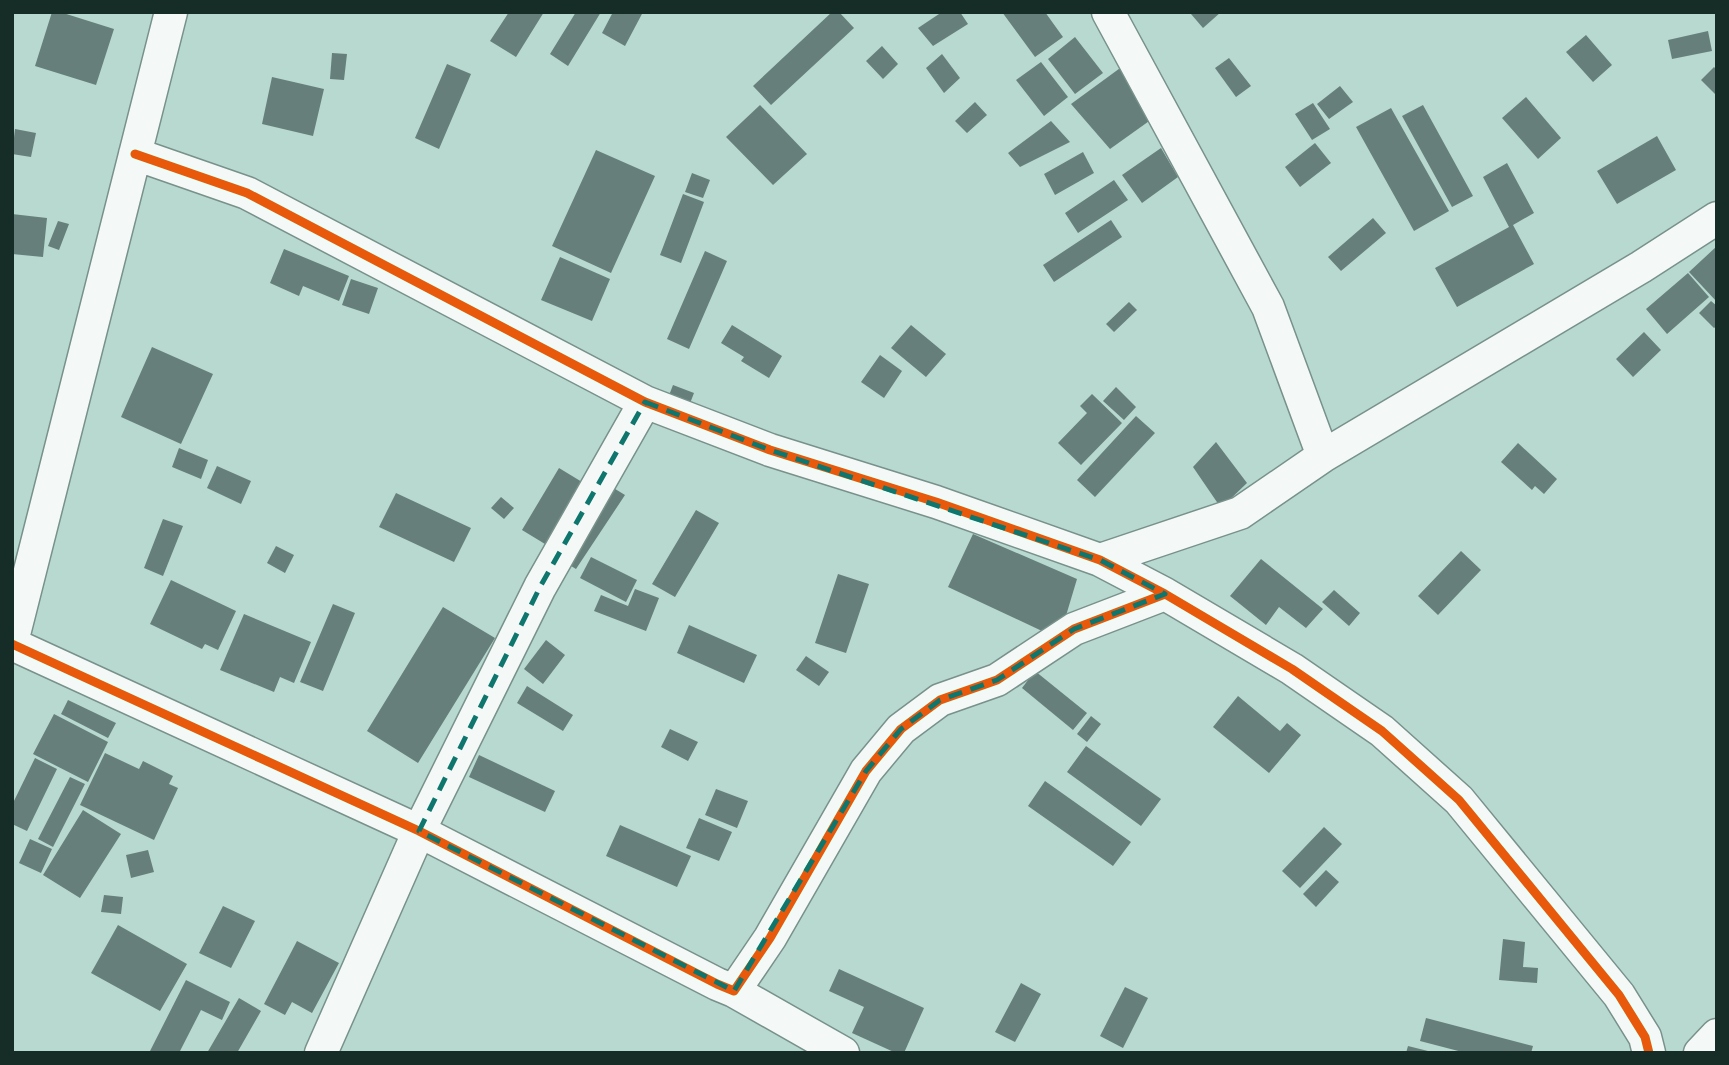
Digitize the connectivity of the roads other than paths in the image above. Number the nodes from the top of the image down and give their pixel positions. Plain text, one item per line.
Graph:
1 (171, 12) edge
2 (1108, 12) edge
3 (135, 155) junction
4 (1717, 218) edge
5 (645, 401) junction
6 (1323, 456) junction
7 (1100, 561) junction
8 (1165, 594) junction
9 (12, 643) edge
10 (419, 831) junction
11 (734, 991) junction
12 (1717, 1035) edge
13 (321, 1053) edge
14 (843, 1053) edge
15 (1649, 1053) edge
16 (1700, 1053) edge

1 - 3 street
2 - 6 street
3 - 5 street
3 - 9 street
4 - 6 street
5 - 7 street
5 - 10 street
6 - 7 street
7 - 8 street
8 - 11 street
8 - 15 street
9 - 10 street
10 - 11 street
10 - 13 street
11 - 14 street
12 - 16 street

